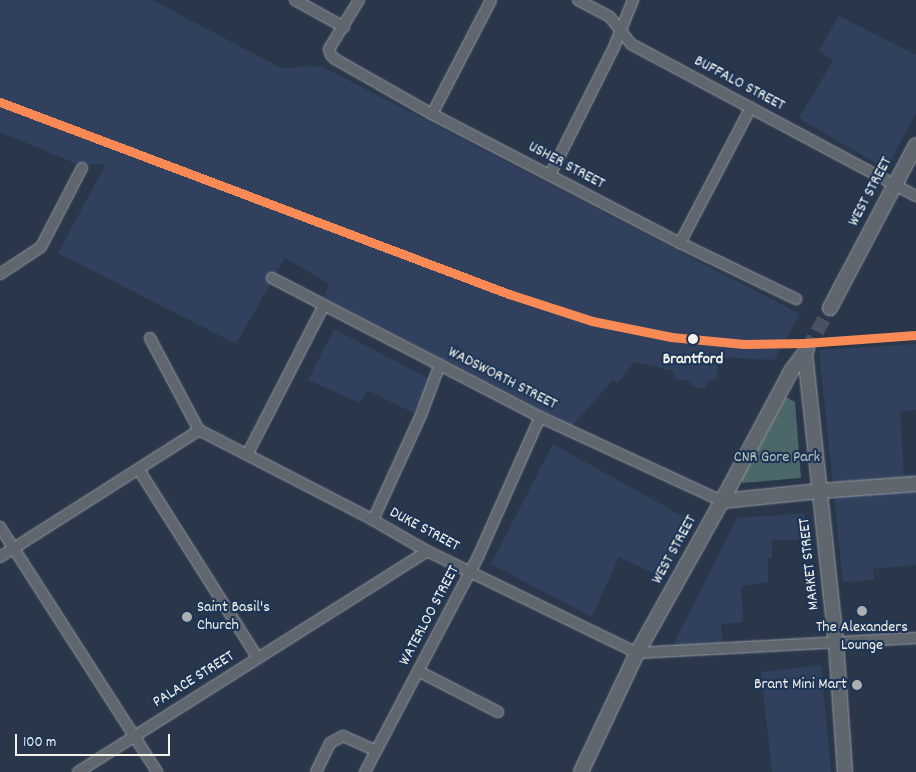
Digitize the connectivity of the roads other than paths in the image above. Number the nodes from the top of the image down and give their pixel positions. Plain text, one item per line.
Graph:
1 (295, 0) edge
2 (359, 0) edge
3 (491, 0) edge
4 (578, 0) edge
5 (632, 0) edge
6 (344, 27) junction
7 (620, 32) junction
8 (751, 107) junction
9 (432, 114) junction
10 (916, 145) edge
11 (82, 168) dead end
12 (550, 175) junction
13 (895, 185) junction
14 (916, 196) edge
15 (680, 243) junction
16 (0, 274) edge
17 (272, 278) dead end
18 (796, 300) dead end
19 (324, 305) junction
20 (830, 308) tunnel mouth
21 (150, 338) dead end
22 (806, 351) joint
23 (440, 364) junction
24 (540, 417) junction
25 (199, 430) junction
26 (248, 453) junction
27 (140, 470) junction
28 (916, 484) edge
29 (819, 491) junction
30 (722, 502) junction
31 (373, 520) junction
32 (0, 527) edge
33 (14, 549) junction
34 (427, 550) junction
35 (0, 558) edge
36 (471, 570) junction
37 (916, 638) edge
38 (836, 642) junction
39 (637, 653) junction
40 (258, 658) junction
41 (418, 671) junction
42 (498, 712) dead end
43 (134, 736) junction
44 (376, 751) junction
45 (369, 771) edge
46 (78, 772) edge
47 (157, 772) edge
48 (316, 772) edge
49 (581, 772) edge
50 (845, 772) edge

1 - 6 street
2 - 6 street
3 - 9 street
4 - 7 street, BUFFALO STREET
5 - 7 street
6 - 9 street, USHER STREET
7 - 8 street, BUFFALO STREET
7 - 12 street
8 - 13 street, BUFFALO STREET
8 - 15 street
9 - 12 street, USHER STREET
10 - 13 main road, WEST STREET
11 - 16 street
12 - 15 street, USHER STREET
13 - 14 street, BUFFALO STREET
13 - 20 main road, WEST STREET
15 - 18 street, USHER STREET
17 - 19 street, WADSWORTH STREET
19 - 23 street, WADSWORTH STREET
19 - 26 street
21 - 25 street
22 - 29 main road, MARKET STREET
22 - 30 main road, WEST STREET
23 - 24 street, WADSWORTH STREET
23 - 31 street
24 - 30 street, WADSWORTH STREET
24 - 36 street, WATERLOO STREET
25 - 26 street, DUKE STREET
25 - 27 street
26 - 31 street, DUKE STREET
27 - 33 street
27 - 40 street
28 - 29 main road
29 - 30 main road
29 - 38 main road, MARKET STREET
30 - 39 main road, WEST STREET
31 - 34 street, DUKE STREET
32 - 33 street
33 - 35 street
33 - 43 street
34 - 36 street, DUKE STREET
34 - 40 street, PALACE STREET
36 - 39 street, DUKE STREET
36 - 41 street, WATERLOO STREET
37 - 38 street
38 - 39 street
38 - 50 main road, MARKET STREET
39 - 49 main road, WEST STREET
40 - 43 street, PALACE STREET
41 - 42 street
41 - 44 street, WATERLOO STREET
43 - 46 street, PALACE STREET
43 - 47 street
44 - 45 street, WATERLOO STREET
44 - 48 street

